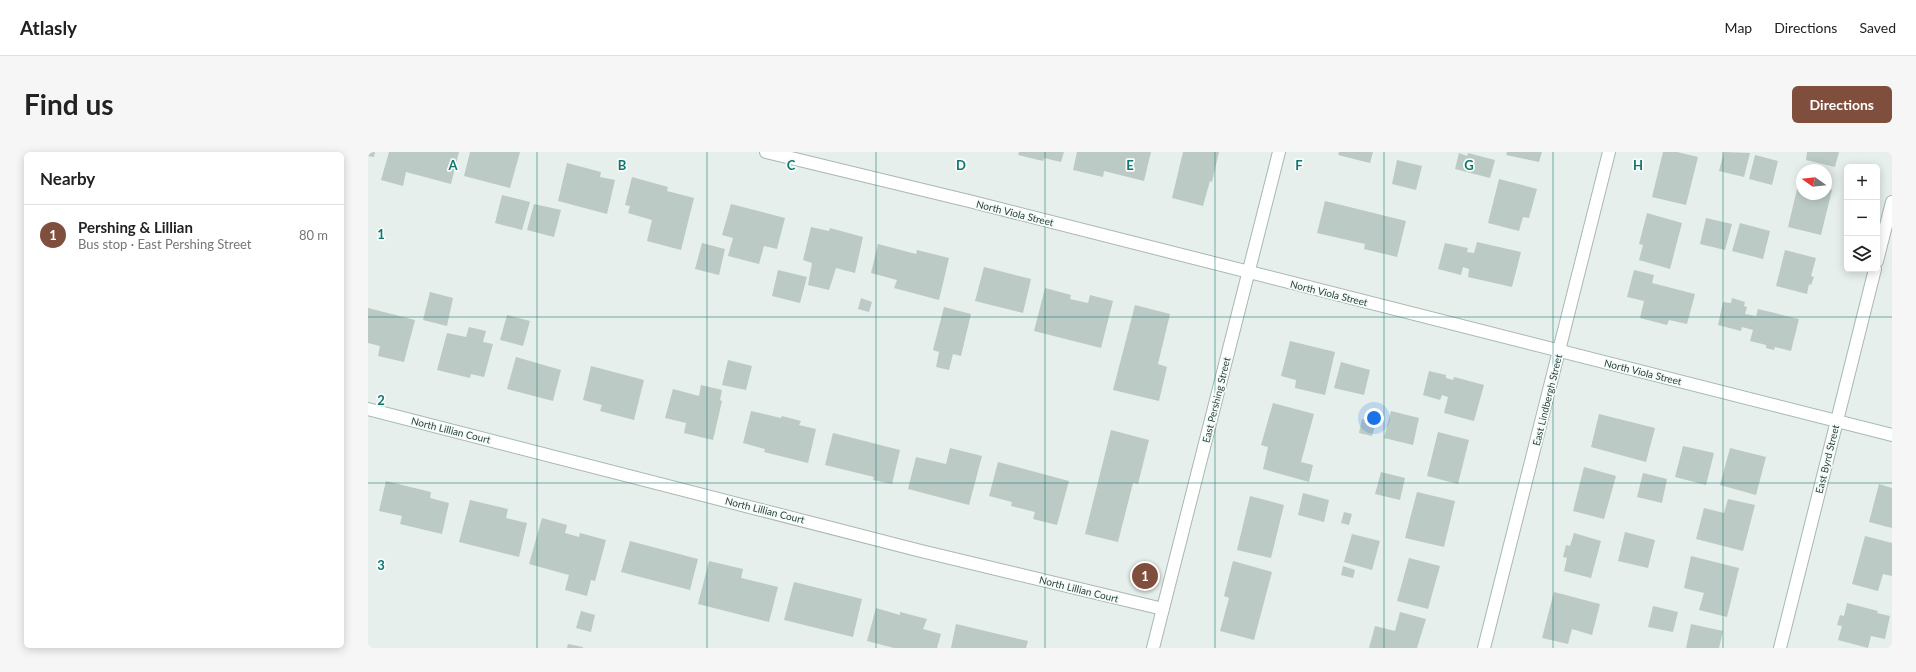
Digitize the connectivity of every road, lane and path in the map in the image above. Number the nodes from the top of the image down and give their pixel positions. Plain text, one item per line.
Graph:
1 (766, 152) edge
2 (1280, 152) edge
3 (1609, 152) edge
4 (1892, 202) edge
5 (1880, 249) edge
6 (1874, 272) edge
7 (1248, 273) junction
8 (1560, 351) junction
9 (368, 409) edge
10 (1837, 421) junction
11 (1892, 435) edge
12 (1163, 609) junction
13 (1153, 648) edge
14 (1484, 648) edge
15 (1780, 648) edge

1 - 7 street, North Viola Street
2 - 7 street, East Pershing Street
3 - 8 street, East Lindbergh Street
4 - 5 street
6 - 10 street, East Byrd Street
7 - 8 street, North Viola Street
7 - 12 street, East Pershing Street
8 - 10 street, North Viola Street
8 - 14 street, East Lindbergh Street
9 - 12 street, North Lillian Court
10 - 11 street, North Viola Street
10 - 15 street, East Byrd Street
12 - 13 street, East Pershing Street

